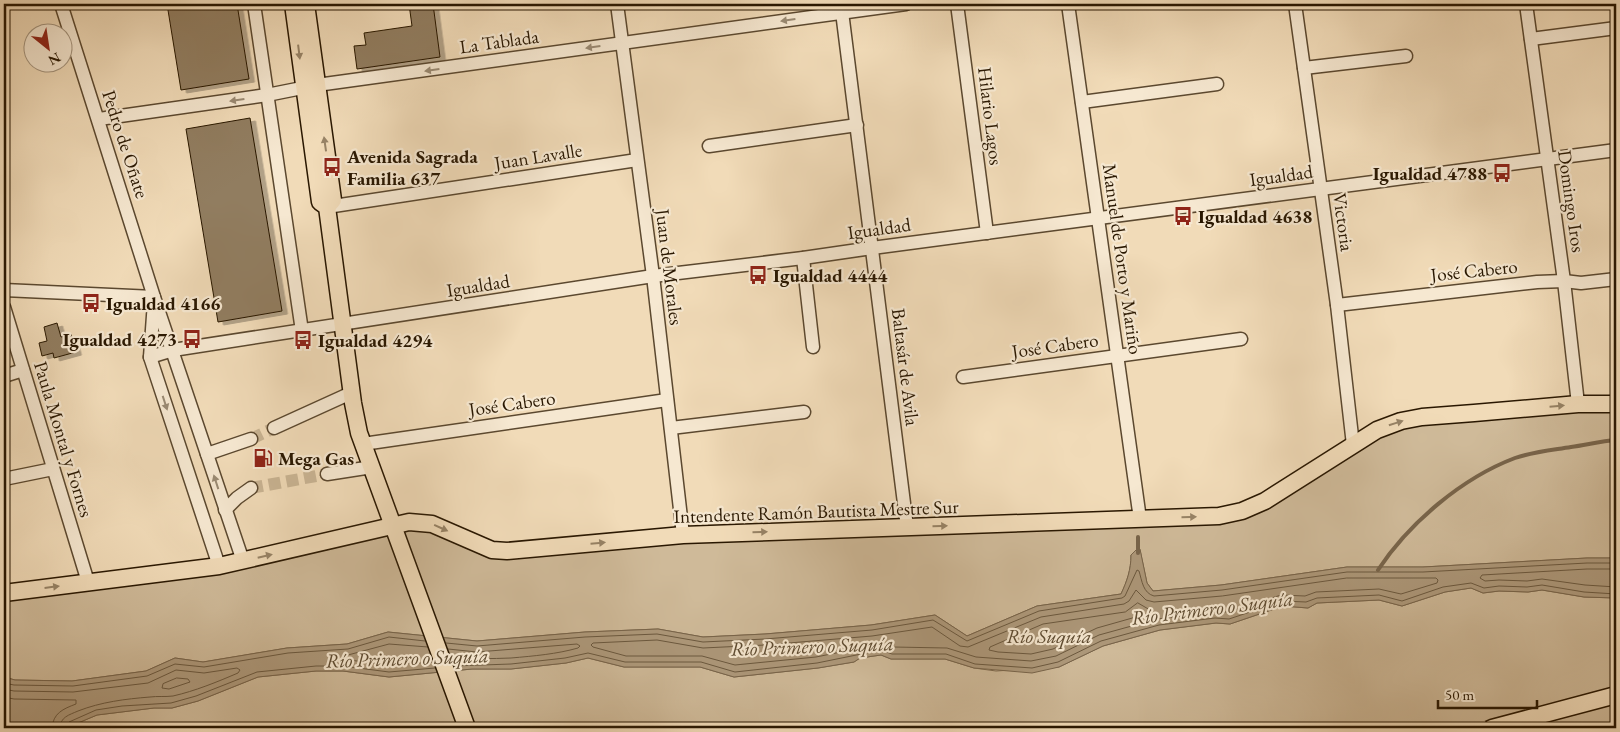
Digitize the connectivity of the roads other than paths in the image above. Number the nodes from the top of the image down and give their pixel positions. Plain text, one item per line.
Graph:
1 (61, 4) edge
2 (254, 4) edge
3 (293, 4) edge
4 (306, 4) edge
5 (617, 4) edge
6 (906, 4) edge
7 (958, 4) edge
8 (1068, 4) edge
9 (1295, 4) edge
10 (1526, 4) edge
11 (841, 8) edge
12 (1616, 28) edge
13 (1531, 39) junction
14 (622, 43) junction
15 (1406, 56) dead end
16 (1304, 68) junction
17 (1217, 84) dead end
18 (310, 87) junction
19 (267, 95) junction
20 (1082, 102) junction
21 (99, 119) junction
22 (857, 126) junction
23 (709, 146) dead end
24 (1616, 150) edge
25 (1546, 159) junction
26 (637, 160) junction
27 (1320, 189) junction
28 (327, 207) junction
29 (1098, 218) junction
30 (987, 233) junction
31 (872, 248) junction
32 (803, 258) junction
33 (653, 276) junction
34 (1616, 279) edge
35 (1564, 281) junction
36 (4, 290) edge
37 (154, 296) junction
38 (1337, 305) junction
39 (4, 306) edge
40 (342, 325) junction
41 (302, 331) junction
42 (1241, 339) dead end
43 (813, 347) dead end
44 (172, 350) junction
45 (1117, 356) junction
46 (150, 357) junction
47 (23, 370) junction
48 (4, 376) edge
49 (963, 376) dead end
50 (351, 393) junction
51 (667, 400) junction
52 (1578, 404) junction
53 (1616, 404) edge
54 (804, 412) dead end
55 (274, 428) tunnel mouth
56 (671, 428) junction
57 (251, 439) tunnel mouth
58 (363, 444) junction
59 (1353, 446) junction
60 (207, 454) junction
61 (372, 467) junction
62 (53, 469) junction
63 (327, 474) tunnel mouth
64 (4, 479) edge
65 (251, 488) tunnel mouth
66 (225, 510) junction
67 (1140, 519) junction
68 (393, 525) junction
69 (907, 527) junction
70 (683, 535) junction
71 (243, 561) junction
72 (219, 566) junction
73 (88, 582) junction
74 (4, 593) edge
75 (1616, 695) edge
76 (467, 728) edge
77 (1492, 728) edge

1 - 21 street, Pedro de Oñate
2 - 19 street
3 -> 18 main road
4 - 18 main road
5 - 14 street, Juan de Morales
6 - 11 street, La Tablada
7 - 30 street, Hilario Lagos
8 - 20 street, Manuel de Porto y Mariño
9 - 16 street, Victoria
10 - 13 street, Domingo Iros
11 -> 14 street, La Tablada
11 - 22 street, Baltasár de Avila
12 - 13 street
13 - 25 street, Domingo Iros
14 -> 18 street, La Tablada
14 - 26 street, Juan de Morales
15 - 16 street
16 - 27 street, Victoria
17 - 20 street
18 - 19 street, La Tablada
18 - 28 main road
19 -> 21 street, La Tablada
19 - 41 street
20 - 29 street, Manuel de Porto y Mariño
21 - 37 street, Pedro de Oñate
22 - 23 street
22 - 31 street, Baltasár de Avila
24 - 25 street, Igualdad
25 - 27 street, Igualdad
25 - 35 street, Domingo Iros
26 - 28 street, Juan Lavalle
26 - 33 street, Juan de Morales
27 - 29 street, Igualdad
27 - 38 street, Victoria
28 - 40 main road
29 - 30 street, Igualdad
29 - 45 street, Manuel de Porto y Mariño
30 - 31 street, Igualdad
31 - 32 street, Igualdad
31 - 69 street, Baltasár de Avila
32 - 33 street, Igualdad
32 - 43 street
33 - 40 street, Igualdad
33 - 51 street, Juan de Morales
34 - 35 street, José Cabero
35 - 38 street, José Cabero
35 - 52 street, Domingo Iros
36 - 37 street
37 - 44 street, Pedro de Oñate
37 - 46 street, Pedro de Oñate
38 - 59 street, Victoria
39 - 47 street, Paula Montal y Fornes
40 - 41 street, Igualdad
40 - 50 main road
41 - 44 street, Igualdad
42 - 45 street, José Cabero
44 - 46 street, Igualdad
44 - 60 street, Pedro de Oñate
45 - 49 street, José Cabero
45 - 67 street, Manuel de Porto y Mariño
46 -> 72 street, Pedro de Oñate
47 - 48 street
47 - 62 street, Paula Montal y Fornes
50 - 55 street
50 - 58 main road
51 - 56 street, Juan de Morales
51 - 58 street, José Cabero
52 - 53 main road, Intendente Ramón Bautista Mestre Sur
59 -> 52 main road, Intendente Ramón Bautista Mestre Sur
54 - 56 street
56 - 70 street, Juan de Morales
57 - 60 street
58 - 61 main road
67 -> 59 main road, Intendente Ramón Bautista Mestre Sur
66 -> 60 street, Pedro de Oñate
61 - 63 street
61 - 68 main road
62 - 64 street
62 - 73 street, Paula Montal y Fornes
65 - 66 street
66 - 71 street, Pedro de Oñate
69 -> 67 main road, Intendente Ramón Bautista Mestre Sur
68 -> 70 main road, Intendente Ramón Bautista Mestre Sur
71 -> 68 main road, Intendente Ramón Bautista Mestre Sur
68 - 76 main road
70 -> 69 main road, Intendente Ramón Bautista Mestre Sur
71 - 72 main road, Intendente Ramón Bautista Mestre Sur
72 - 73 main road, Intendente Ramón Bautista Mestre Sur
74 -> 73 main road, Intendente Ramón Bautista Mestre Sur
75 - 77 main road

